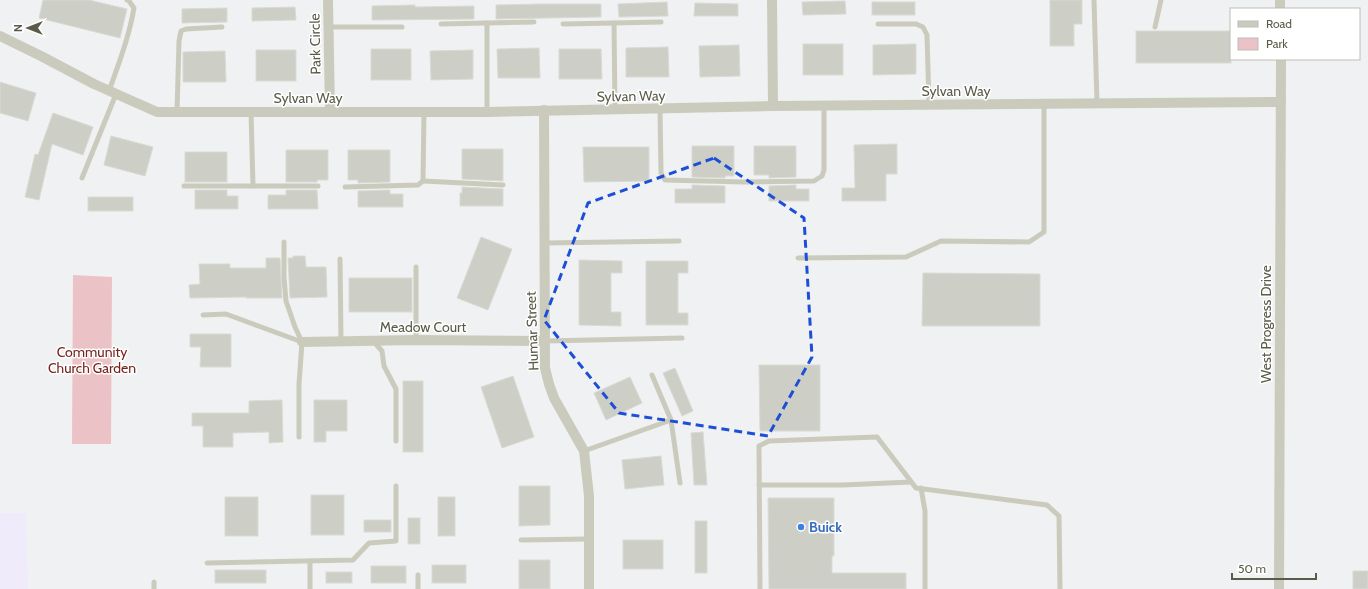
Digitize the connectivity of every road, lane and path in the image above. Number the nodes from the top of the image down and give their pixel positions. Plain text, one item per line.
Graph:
1 (127, 0) edge
2 (328, 0) edge
3 (772, 0) edge
4 (1094, 0) edge
5 (1161, 0) edge
6 (534, 22) dead end
7 (661, 22) dead end
8 (487, 23) junction
9 (614, 23) junction
10 (441, 24) dead end
11 (563, 24) dead end
12 (878, 24) dead end
13 (402, 26) dead end
14 (222, 27) dead end
15 (328, 27) junction
16 (1155, 27) dead end
17 (0, 36) edge
18 (1280, 60) edge
19 (112, 92) junction
20 (1281, 102) junction
21 (1097, 103) junction
22 (1044, 104) junction
23 (929, 105) junction
24 (774, 106) junction
25 (824, 106) junction
26 (660, 109) junction
27 (544, 110) junction
28 (615, 110) junction
29 (177, 112) junction
30 (250, 112) junction
31 (330, 112) junction
32 (424, 112) junction
33 (487, 112) junction
34 (82, 178) dead end
35 (423, 181) junction
36 (503, 185) dead end
37 (184, 186) dead end
38 (253, 186) junction
39 (318, 186) dead end
40 (345, 187) dead end
41 (679, 241) dead end
42 (284, 242) dead end
43 (545, 243) junction
44 (798, 258) dead end
45 (340, 259) dead end
46 (416, 267) dead end
47 (203, 315) dead end
48 (682, 338) dead end
49 (416, 340) junction
50 (374, 341) junction
51 (545, 341) junction
52 (302, 342) junction
53 (341, 342) junction
54 (652, 374) dead end
55 (671, 420) junction
56 (299, 437) dead end
57 (396, 440) dead end
58 (584, 451) junction
59 (911, 482) junction
60 (680, 483) dead end
61 (759, 484) junction
62 (396, 486) dead end
63 (921, 488) junction
64 (589, 539) junction
65 (520, 540) dead end
66 (310, 561) junction
67 (207, 563) dead end
68 (418, 575) dead end
69 (154, 582) dead end
70 (154, 589) edge
71 (310, 589) edge
72 (418, 589) edge
73 (589, 589) edge
74 (760, 589) edge
75 (925, 589) edge
76 (1060, 589) edge
77 (1280, 589) edge

1 - 19 lane
2 - 15 street, Park Circle
3 - 24 street
4 - 21 lane
5 - 16 lane
6 - 8 lane
7 - 9 lane
8 - 10 lane
8 - 33 lane
9 - 11 lane
9 - 28 lane
12 - 23 lane
13 - 15 lane
14 - 29 lane
15 - 31 street, Park Circle
17 - 19 street, Sylvan Way
18 - 20 street, West Progress Drive
19 - 29 street, Sylvan Way
19 - 34 lane
20 - 21 street, Sylvan Way
20 - 77 street, West Progress Drive
21 - 22 street, Sylvan Way
22 - 23 street, Sylvan Way
22 - 44 lane
23 - 25 street, Sylvan Way
24 - 25 street, Sylvan Way
24 - 26 street, Sylvan Way
25 - 26 lane
26 - 28 street, Sylvan Way
27 - 28 street, Sylvan Way
27 - 33 street, Sylvan Way
27 - 43 street, Humar Street
29 - 30 street, Sylvan Way
30 - 31 street, Sylvan Way
30 - 38 lane
31 - 32 street, Sylvan Way
32 - 33 street, Sylvan Way
32 - 35 lane
35 - 36 lane
35 - 40 lane
37 - 38 lane
38 - 39 lane
41 - 43 lane
42 - 52 lane
43 - 51 street, Humar Street
45 - 53 lane
46 - 49 lane
47 - 52 lane
48 - 51 lane
49 - 50 street, Meadow Court
49 - 51 street, Meadow Court
50 - 53 street, Meadow Court
50 - 57 lane
51 - 58 street, Humar Street
52 - 53 street, Meadow Court
52 - 56 lane
54 - 55 lane
55 - 58 lane
55 - 60 lane
58 - 64 street, Humar Street
59 - 61 lane
59 - 61 lane
59 - 63 lane
61 - 74 lane
62 - 66 lane
63 - 75 lane
63 - 76 lane
64 - 65 lane
64 - 73 street, Humar Street
66 - 67 lane
66 - 71 lane
68 - 72 lane
69 - 70 lane

